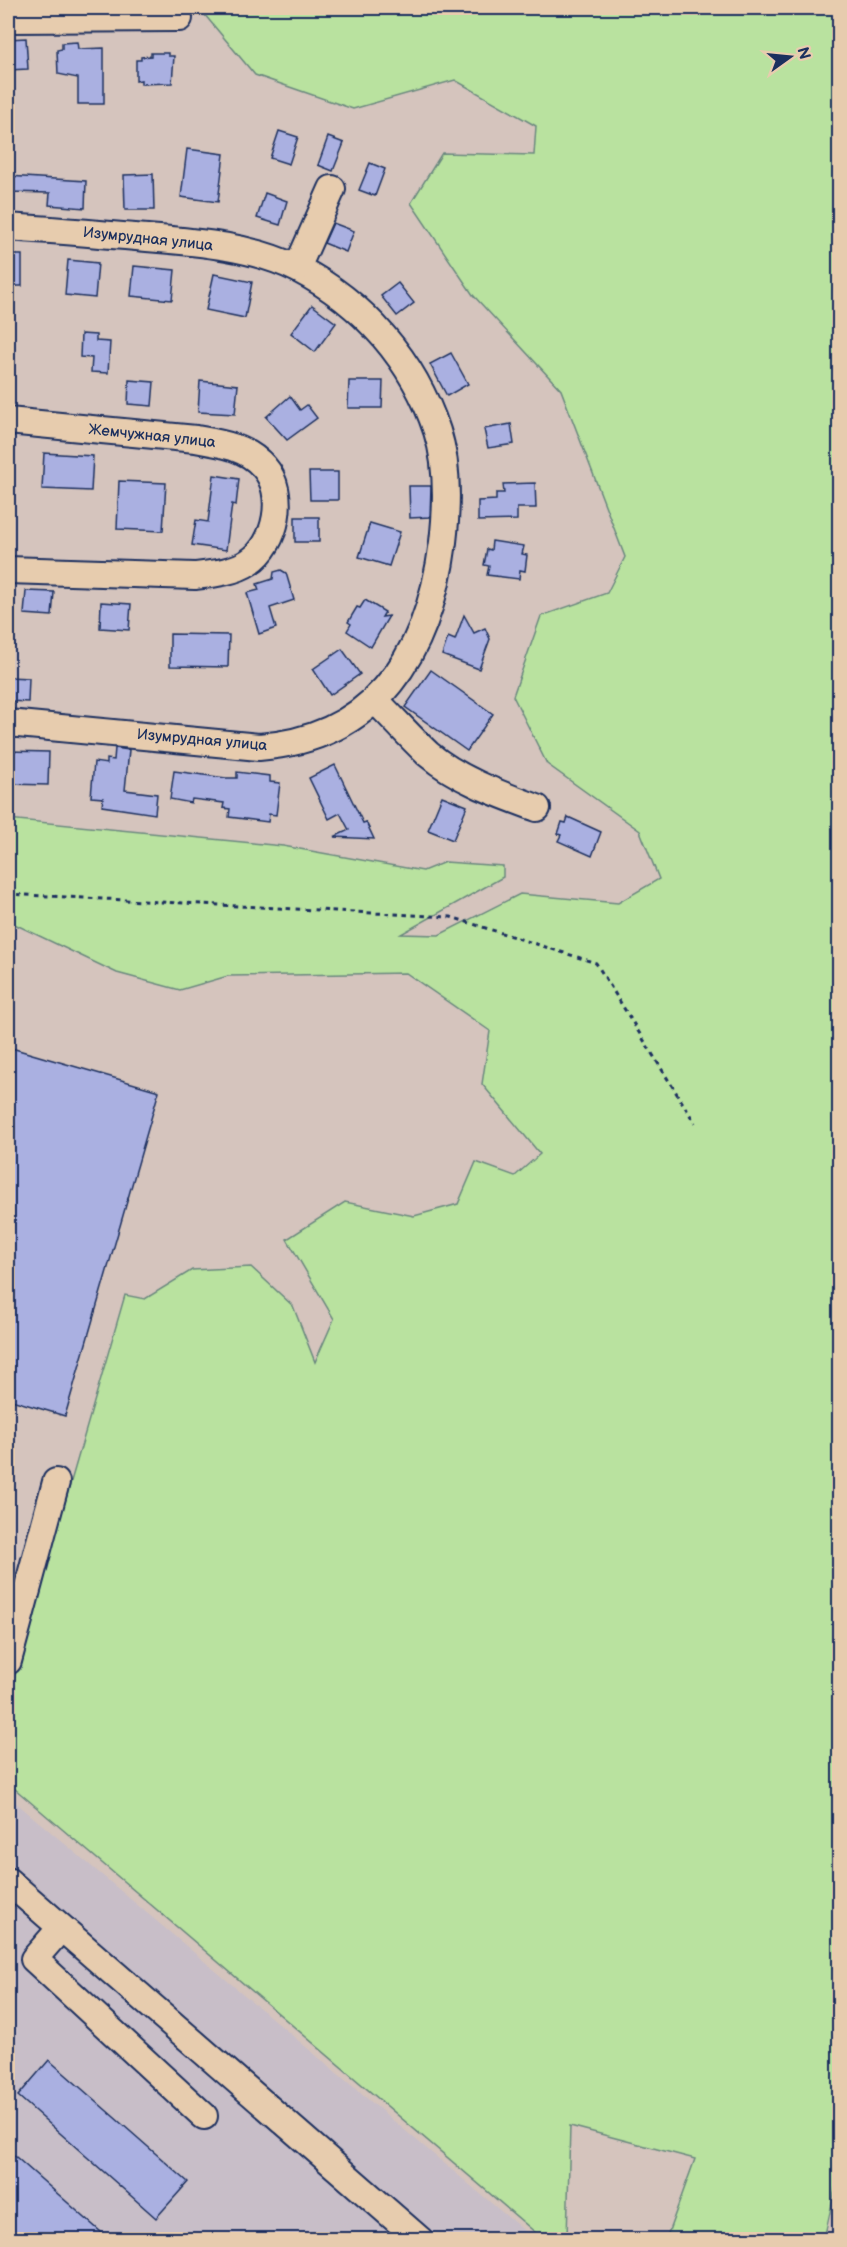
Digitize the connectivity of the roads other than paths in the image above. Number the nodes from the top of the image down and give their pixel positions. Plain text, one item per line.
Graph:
1 (179, 18) dead end
2 (8, 19) edge
3 (332, 189) dead end
4 (8, 227) edge
5 (297, 268) junction
6 (8, 421) edge
7 (8, 570) edge
8 (375, 700) junction
9 (8, 723) edge
10 (537, 808) dead end
11 (56, 1482) dead end
12 (8, 1661) edge
13 (8, 1881) edge
14 (61, 1928) junction
15 (204, 2116) dead end
16 (420, 2240) edge

1 - 2 street
3 - 5 street
4 - 5 street, Изумрудная улица
5 - 8 street, Изумрудная улица
6 - 7 street, Жемчужная улица
8 - 9 street, Изумрудная улица
8 - 10 street
11 - 12 street
13 - 14 street
14 - 15 street
14 - 16 street

